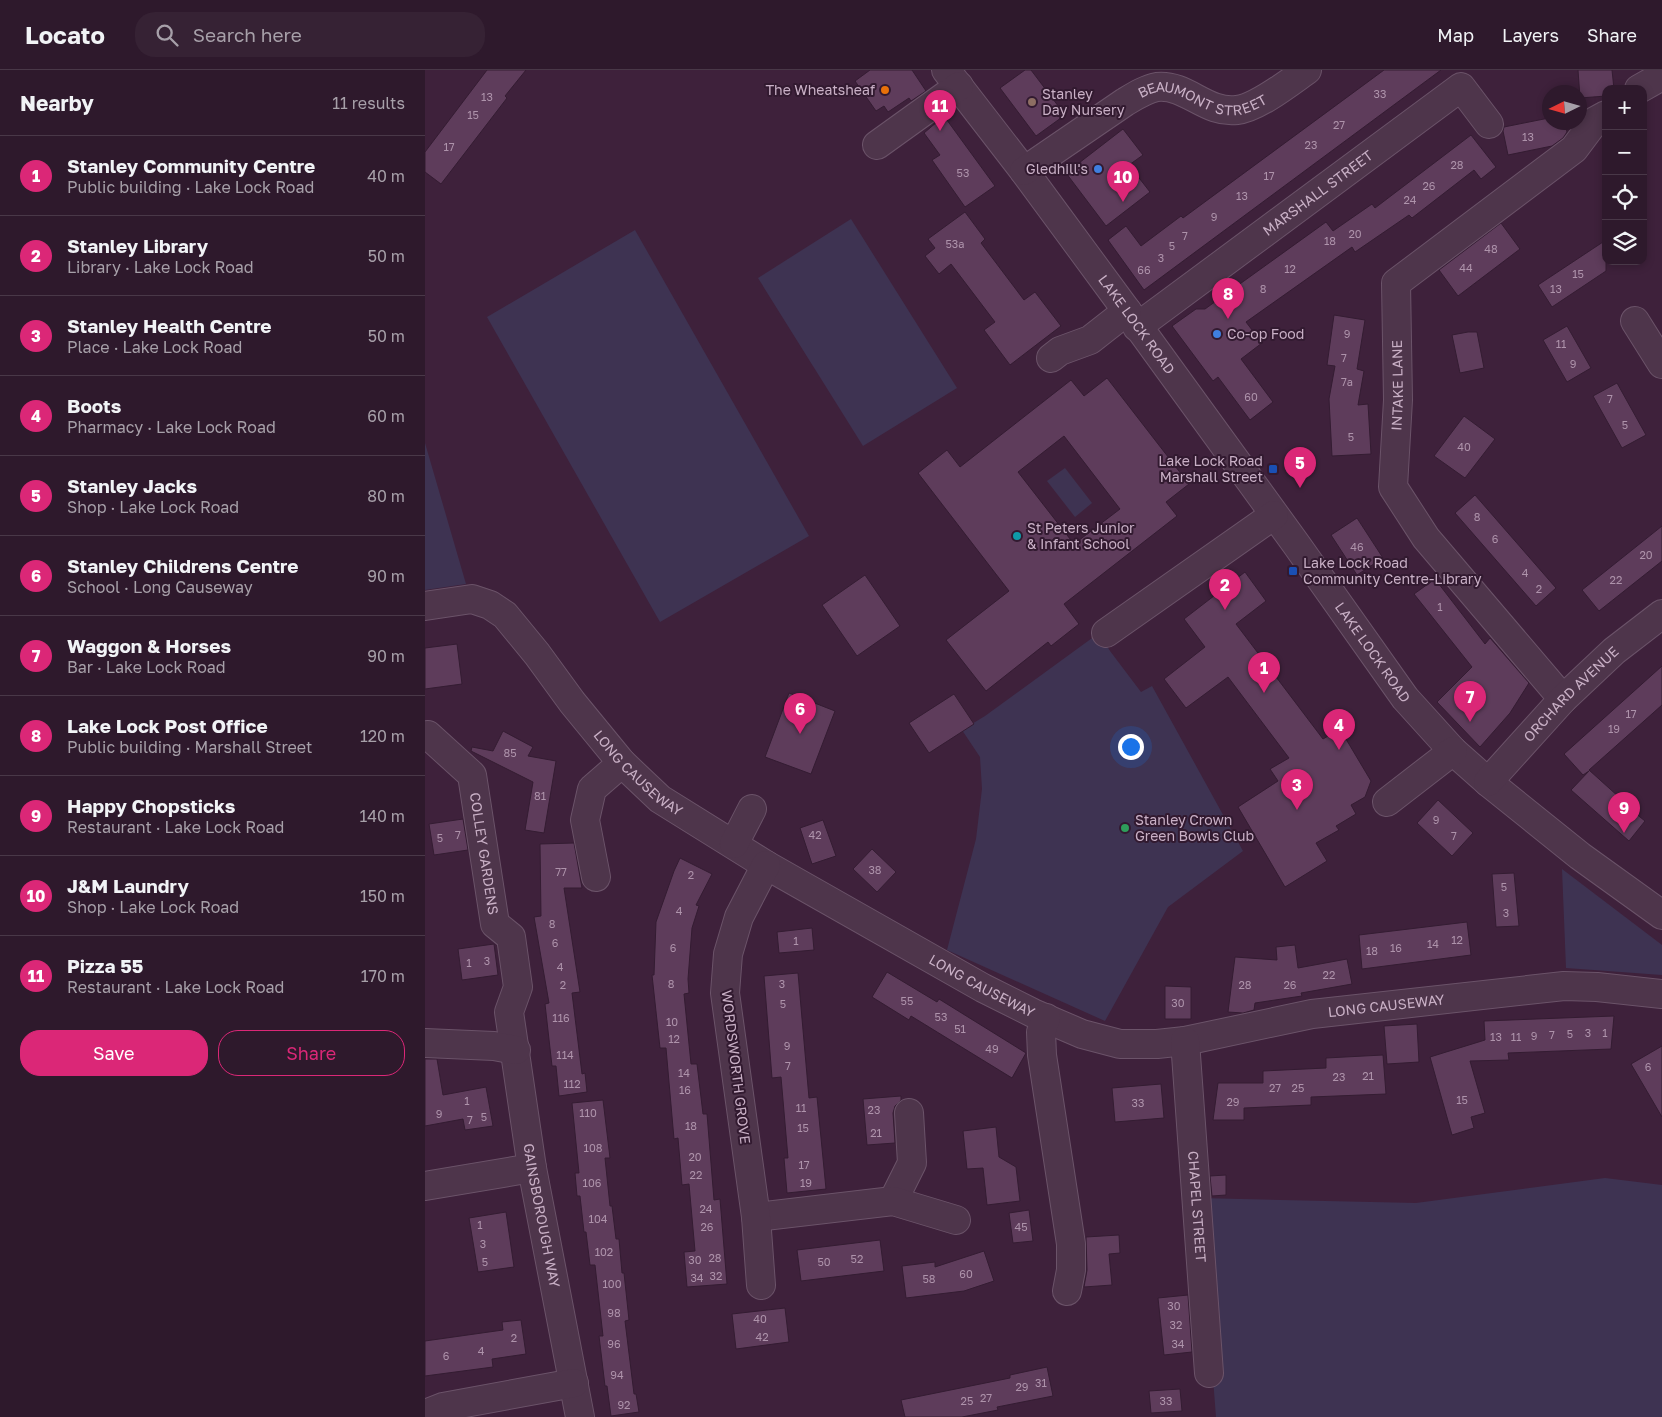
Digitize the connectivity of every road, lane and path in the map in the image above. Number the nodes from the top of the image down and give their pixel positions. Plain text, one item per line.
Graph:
1 (1307, 70) edge
2 (1662, 76) edge
3 (953, 78) edge
4 (1646, 85) edge
5 (1602, 118) edge
6 (1489, 124) dead end
7 (877, 146) dead end
8 (1024, 171) junction
9 (1132, 319) junction
10 (1635, 321) dead end
11 (1051, 358) dead end
12 (1662, 364) edge
13 (1274, 515) junction
14 (425, 606) edge
15 (1662, 614) edge
16 (1106, 634) dead end
17 (1563, 698) junction
18 (428, 734) dead end
19 (1453, 751) junction
20 (622, 763) junction
21 (1488, 782) junction
22 (1387, 802) dead end
23 (752, 809) dead end
24 (734, 844) junction
25 (766, 865) junction
26 (596, 877) dead end
27 (1662, 915) edge
28 (1662, 994) edge
29 (509, 1012) joint
30 (1046, 1018) junction
31 (1185, 1042) junction
32 (425, 1043) edge
33 (515, 1050) junction
34 (909, 1113) dead end
35 (532, 1168) junction
36 (425, 1186) edge
37 (893, 1201) junction
38 (756, 1217) junction
39 (956, 1220) dead end
40 (761, 1285) dead end
41 (1067, 1291) dead end
42 (1209, 1373) dead end
43 (574, 1383) junction
44 (438, 1413) edge
45 (580, 1417) edge

1 - 8 street, BEAUMONT STREET
2 - 4 street
3 - 7 street
3 - 8 street, LAKE LOCK ROAD
5 - 17 street, INTAKE LANE
6 - 9 street, MARSHALL STREET
8 - 9 street, LAKE LOCK ROAD
9 - 11 street
9 - 13 street, LAKE LOCK ROAD
10 - 12 street
13 - 16 street
13 - 19 street, LAKE LOCK ROAD
14 - 20 street, LONG CAUSEWAY
15 - 17 street, ORCHARD AVENUE
17 - 21 street, ORCHARD AVENUE
18 - 29 street, COLLEY GARDENS
19 - 21 street, LAKE LOCK ROAD
19 - 22 street
20 - 24 street, LONG CAUSEWAY
20 - 26 street
21 - 27 street, LAKE LOCK ROAD
23 - 24 street
24 - 25 street, LONG CAUSEWAY
25 - 30 street, LONG CAUSEWAY
25 - 38 street, WORDSWORTH GROVE
28 - 31 street, LONG CAUSEWAY
29 - 33 street, GAINSBOROUGH WAY
30 - 31 street, LONG CAUSEWAY
30 - 41 street
31 - 42 street, CHAPEL STREET
32 - 33 street
33 - 35 street, GAINSBOROUGH WAY
34 - 37 street
35 - 36 street
35 - 43 street, GAINSBOROUGH WAY
37 - 38 street
37 - 39 street
38 - 40 street, WORDSWORTH GROVE
43 - 44 street
43 - 45 street, GAINSBOROUGH WAY

